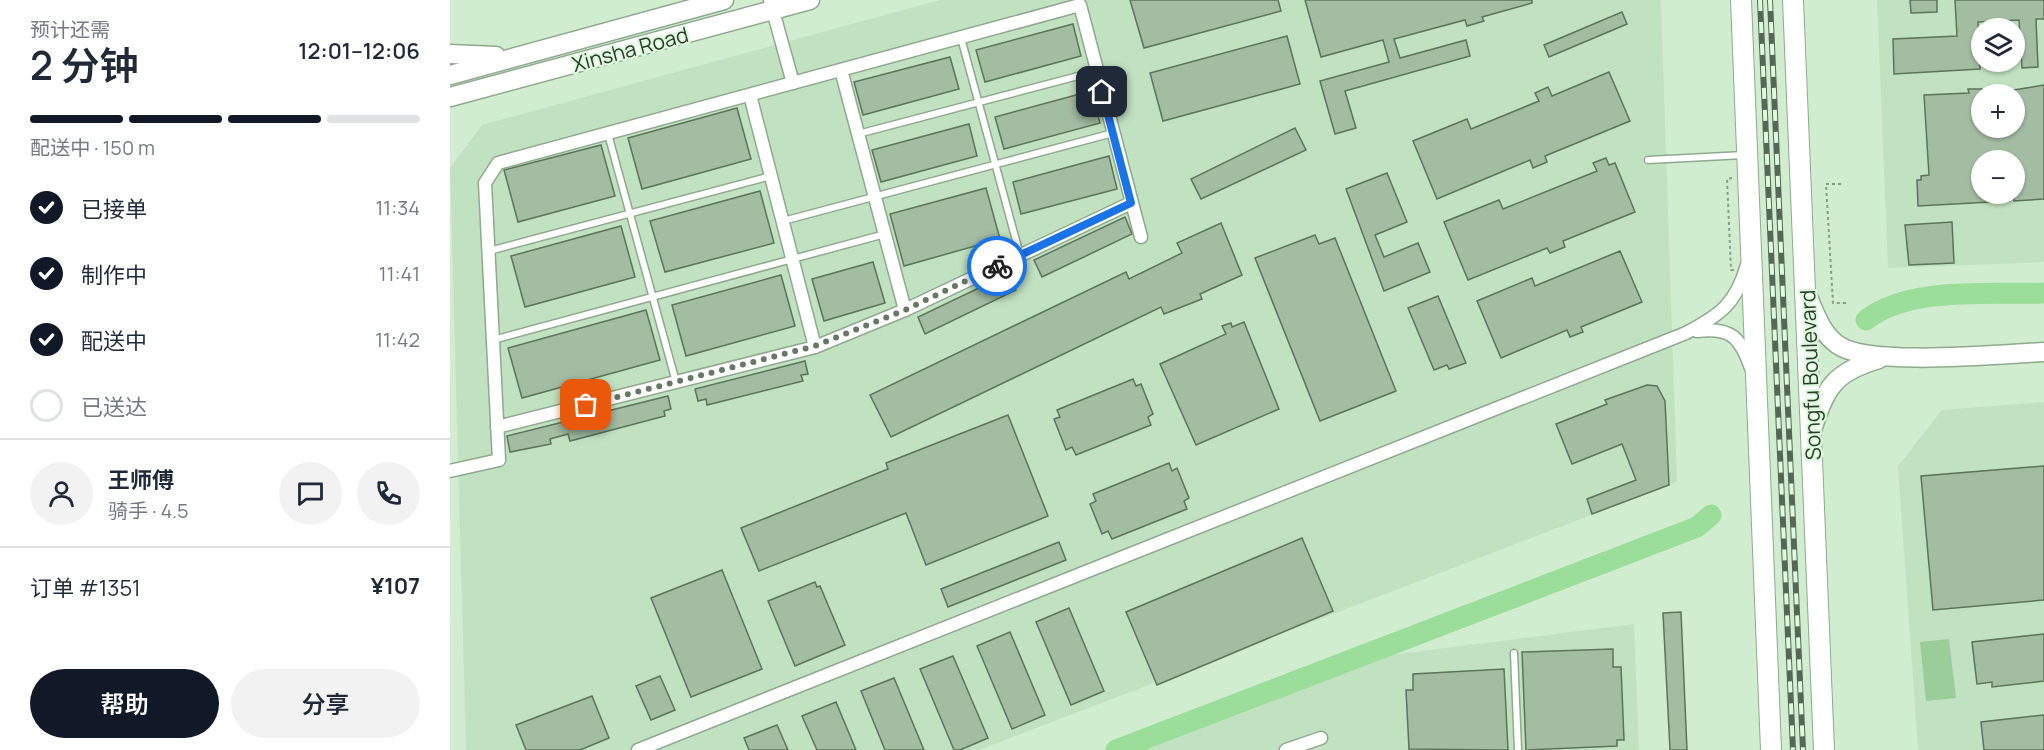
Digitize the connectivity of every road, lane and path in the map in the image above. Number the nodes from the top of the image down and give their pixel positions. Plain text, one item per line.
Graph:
1 (724, 0) edge
2 (810, 0) edge
3 (1741, 0) edge
4 (1793, 0) edge
5 (771, 5) edge
6 (961, 38) junction
7 (450, 54) edge
8 (518, 57) junction
9 (841, 70) junction
10 (1097, 71) junction
11 (450, 75) edge
12 (793, 83) junction
13 (750, 94) junction
14 (455, 98) edge
15 (978, 102) junction
16 (608, 133) junction
17 (1113, 133) junction
18 (858, 134) junction
19 (1747, 155) junction
20 (1648, 160) dead end
21 (995, 165) junction
22 (771, 176) junction
23 (1733, 178) dead end
24 (1841, 184) dead end
25 (875, 196) junction
26 (1131, 203) junction
27 (629, 214) junction
28 (782, 221) junction
29 (885, 234) junction
30 (1141, 237) dead end
31 (1751, 250) junction
32 (488, 251) junction
33 (1020, 255) junction
34 (792, 259) junction
35 (1731, 270) dead end
36 (1807, 295) junction
37 (652, 297) junction
38 (1847, 303) dead end
39 (905, 310) junction
40 (1686, 333) junction
41 (493, 339) junction
42 (815, 346) junction
43 (2044, 352) edge
44 (1883, 358) junction
45 (676, 382) junction
46 (1757, 384) junction
47 (497, 427) junction
48 (1812, 431) junction
49 (450, 471) edge
50 (1514, 653) dead end
51 (1321, 738) dead end
52 (639, 750) edge
53 (1286, 750) edge
54 (1518, 750) edge
55 (1771, 750) edge
56 (1824, 750) edge

1 - 8 main road, Xinsha Road
2 - 5 main road, Xinsha Road
3 - 19 main road
4 - 36 main road, Songfu Boulevard
5 - 12 street
5 - 14 main road, Xinsha Road
6 - 9 street
6 - 10 street
6 - 15 lane
7 - 8 main road
8 - 11 main road, Xinsha Road
9 - 12 street
9 - 18 street
10 - 15 lane
10 - 17 street
12 - 13 street
13 - 16 street
13 - 22 street
15 - 18 lane
15 - 21 lane
16 - 27 lane
16 - 32 street
17 - 21 lane
17 - 26 street
18 - 25 street
19 - 20 lane
19 - 31 main road
21 - 25 lane
21 - 33 lane
22 - 27 lane
22 - 28 street
23 - 35 path
24 - 38 path
25 - 28 lane
25 - 29 street
26 - 30 street
26 - 33 street
27 - 32 lane
27 - 37 lane
28 - 34 street
29 - 34 lane
29 - 39 street
31 - 40 street
31 - 46 main road
32 - 41 street
33 - 39 street
34 - 37 lane
34 - 42 street
36 - 44 main road
36 - 48 main road, Songfu Boulevard
37 - 41 lane
37 - 45 lane
39 - 42 street
40 - 46 street
40 - 52 street
41 - 47 street
42 - 45 street
43 - 44 main road
44 - 48 main road
45 - 47 street
46 - 55 main road
47 - 49 street
48 - 56 main road, Songfu Boulevard
50 - 54 lane
51 - 53 street

